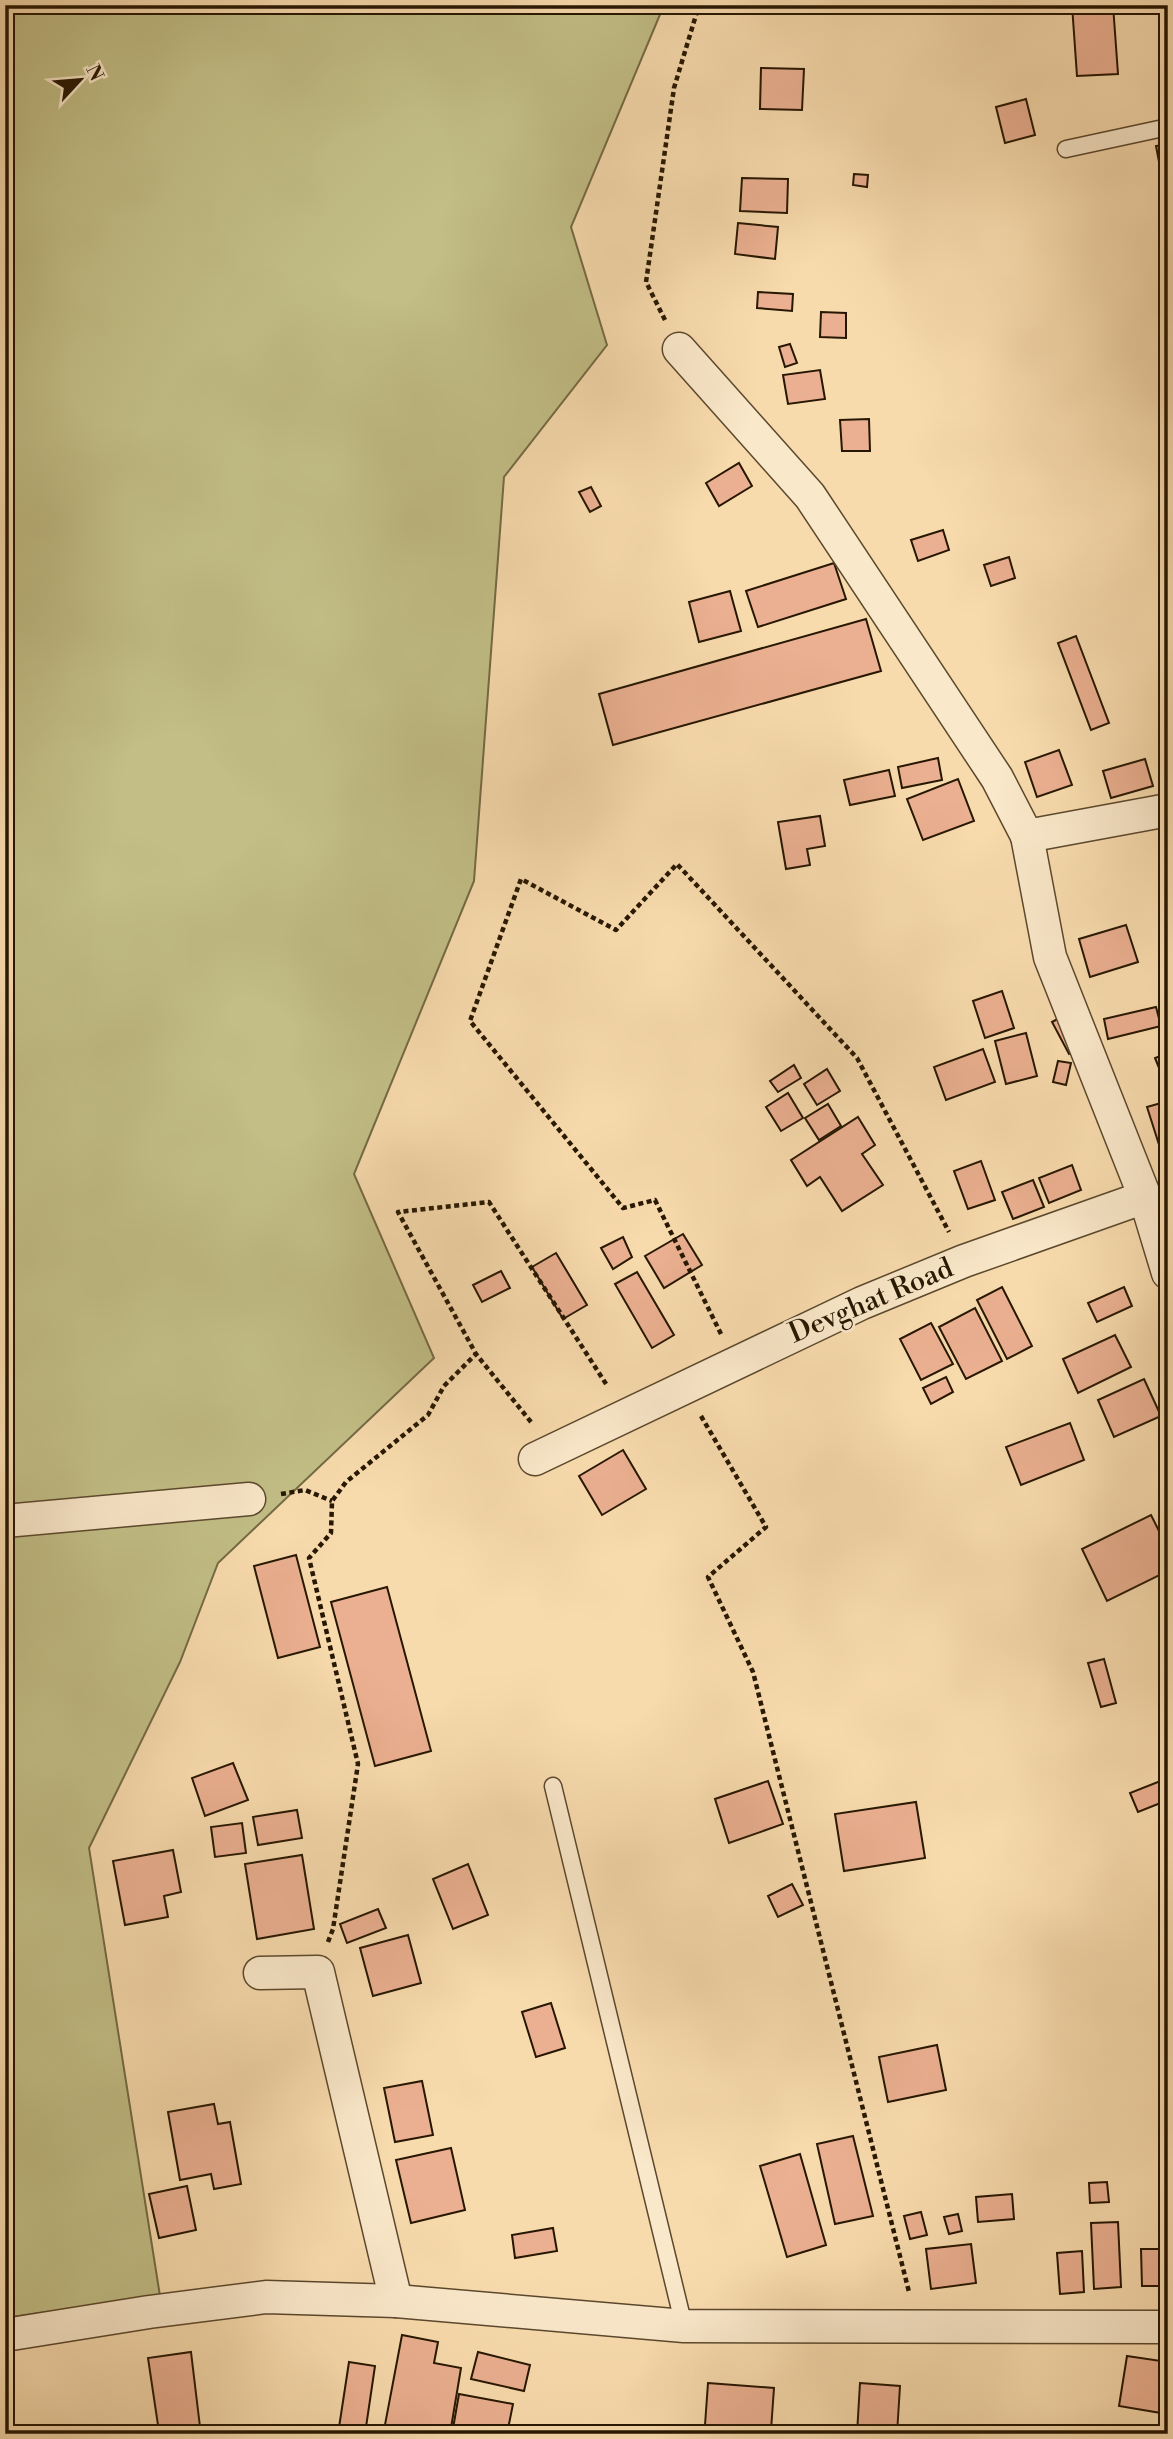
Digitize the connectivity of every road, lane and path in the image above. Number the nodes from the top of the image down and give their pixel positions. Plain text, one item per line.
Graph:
1 (699, 5) edge
2 (1168, 127) edge
3 (1066, 149) dead end
4 (679, 349) joint
5 (1168, 810) edge
6 (1027, 836) junction
7 (1145, 1197) junction
8 (964, 1261) junction
9 (1168, 1273) edge
10 (476, 1354) junction
11 (734, 1362) junction
12 (685, 1388) junction
13 (648, 1406) junction
14 (574, 1441) junction
15 (535, 1459) dead end
16 (249, 1499) joint
17 (332, 1501) junction
18 (5, 1521) edge
19 (553, 1786) dead end
20 (318, 1972) junction
21 (260, 1973) dead end
22 (396, 2301) junction
23 (684, 2326) junction
24 (918, 2327) junction
25 (1168, 2328) edge
26 (5, 2335) edge

1 - 4 path
2 - 3 lane
4 - 6 street
5 - 6 street
6 - 7 street
7 - 8 street, Devghat Road
7 - 9 street
8 - 11 street, Devghat Road
8 - 11 path
10 - 13 path
10 - 14 path
10 - 17 path
11 - 12 street, Devghat Road
12 - 13 street, Devghat Road
12 - 24 path
13 - 14 street, Devghat Road
14 - 15 street, Devghat Road
16 - 17 path
16 - 18 street
17 - 20 path
19 - 23 lane
20 - 21 street
20 - 22 street
22 - 23 street
22 - 26 street
23 - 24 street
24 - 25 street

